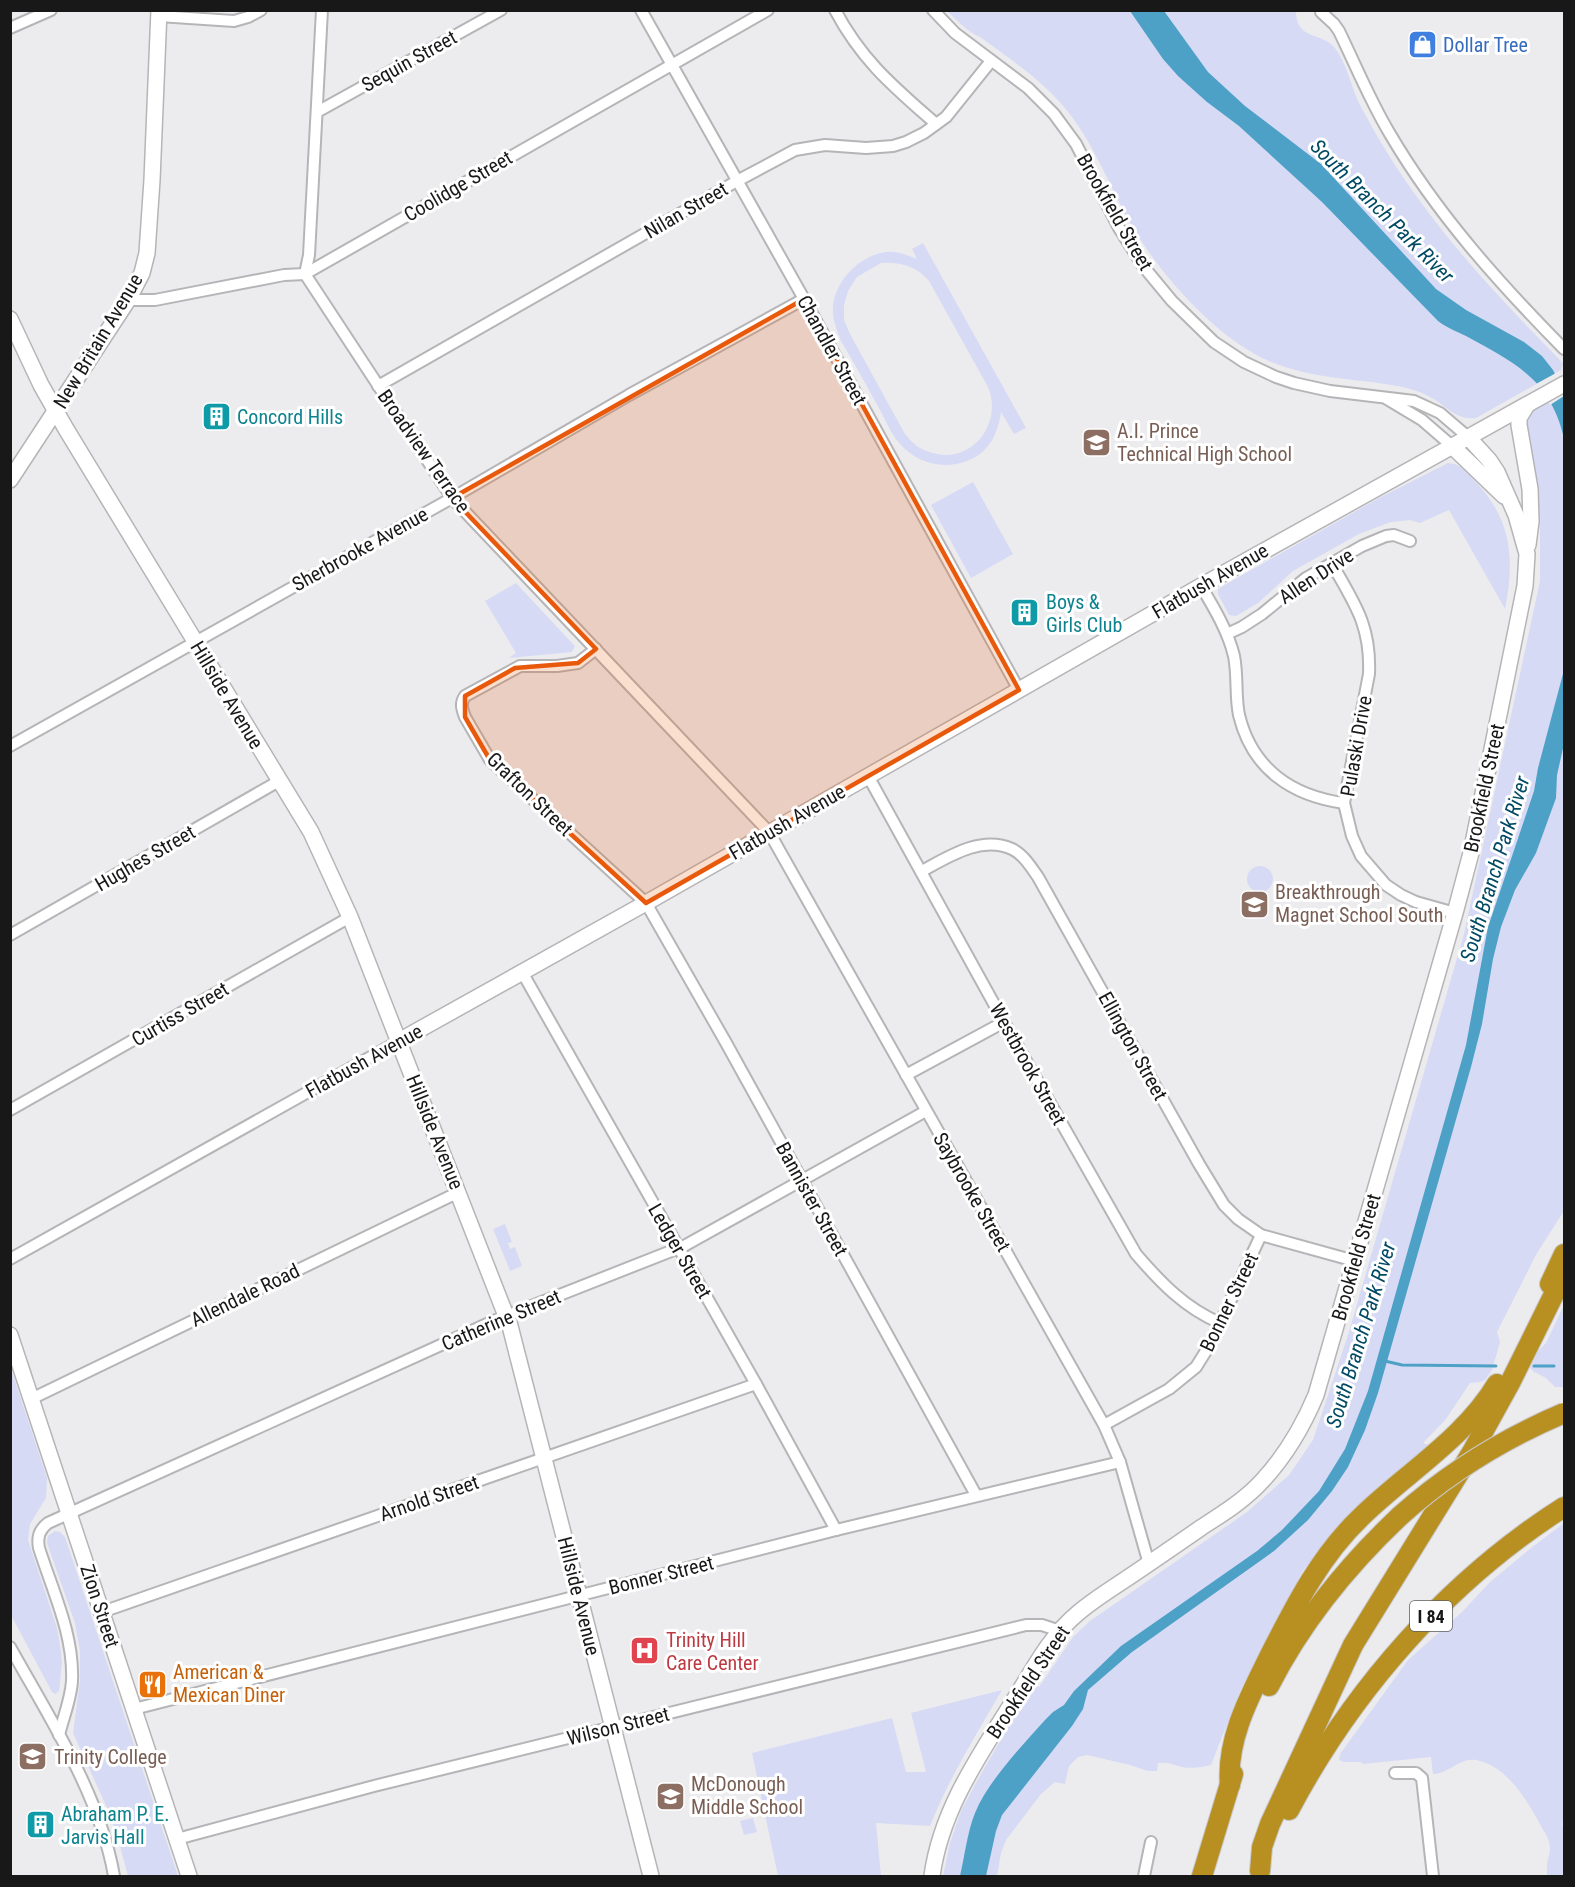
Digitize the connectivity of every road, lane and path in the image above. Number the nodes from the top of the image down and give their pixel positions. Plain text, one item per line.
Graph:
1 (51, 10) edge
2 (261, 10) edge
3 (322, 10) edge
4 (501, 10) edge
5 (641, 10) edge
6 (768, 10) edge
7 (835, 10) edge
8 (933, 10) edge
9 (1321, 12) dead end
10 (159, 13) edge
11 (10, 28) edge
12 (991, 61) junction
13 (672, 65) junction
14 (317, 112) junction
15 (936, 124) junction
16 (737, 180) junction
17 (305, 274) junction
18 (804, 299) junction
19 (128, 300) junction
20 (10, 319) edge
21 (1564, 349) edge
22 (1564, 385) edge
23 (378, 386) junction
24 (1384, 398) junction
25 (1528, 404) junction
26 (56, 412) junction
27 (1468, 437) junction
28 (1452, 446) junction
29 (10, 480) edge
30 (452, 498) junction
31 (1511, 504) junction
32 (1410, 541) dead end
33 (1527, 554) junction
34 (1332, 564) junction
35 (1201, 586) junction
36 (1227, 634) junction
37 (194, 642) junction
38 (596, 649) junction
39 (1019, 690) junction
40 (10, 746) edge
41 (868, 776) junction
42 (279, 781) junction
43 (1344, 802) junction
44 (769, 832) junction
45 (922, 871) junction
46 (646, 903) junction
47 (1455, 913) junction
48 (350, 917) junction
49 (10, 935) edge
50 (522, 972) junction
51 (1004, 1022) junction
52 (399, 1041) junction
53 (906, 1075) junction
54 (10, 1110) edge
55 (926, 1111) junction
56 (802, 1180) junction
57 (459, 1192) junction
58 (1261, 1235) junction
59 (679, 1248) junction
60 (1564, 1254) edge
61 (10, 1259) edge
62 (1355, 1261) junction
63 (1564, 1275) edge
64 (507, 1316) junction
65 (1220, 1323) junction
66 (10, 1335) edge
67 (756, 1384) junction
68 (31, 1399) junction
69 (1564, 1413) edge
70 (1104, 1425) junction
71 (544, 1457) junction
72 (1120, 1462) junction
73 (976, 1495) junction
74 (1564, 1507) edge
75 (69, 1513) junction
76 (836, 1530) junction
77 (1149, 1564) junction
78 (579, 1596) junction
79 (102, 1612) junction
80 (1060, 1631) junction
81 (10, 1647) edge
82 (134, 1709) junction
83 (612, 1728) junction
84 (59, 1735) junction
85 (1236, 1751) junction
86 (1395, 1773) dead end
87 (1289, 1796) junction
88 (177, 1839) junction
89 (1151, 1842) dead end
90 (1259, 1874) edge
91 (114, 1876) edge
92 (189, 1876) edge
93 (651, 1876) edge
94 (932, 1876) edge
95 (1144, 1876) edge
96 (1202, 1876) edge
97 (1433, 1876) edge

1 - 11 street
2 - 10 street
3 - 14 street
4 - 14 street, Sequin Street
5 - 13 street, Chandler Street
6 - 13 street, Coolidge Street
7 - 15 street
8 - 12 street, Brookfield Street
9 - 21 street
10 - 19 street, New Britain Avenue
12 - 15 street, Nilan Street
12 - 24 street, Brookfield Street
13 - 16 street, Chandler Street
13 - 17 street, Coolidge Street
14 - 17 street
15 - 16 street, Nilan Street
16 - 18 street, Chandler Street
16 - 23 street, Nilan Street
17 - 19 street, Coolidge Street
17 - 23 street, Broadview Terrace
18 - 30 street, Sherbrooke Avenue
18 - 39 street, Chandler Street
19 - 26 street, New Britain Avenue
20 - 26 street, Hillside Avenue
22 - 25 street, Flatbush Avenue
23 - 30 street, Broadview Terrace
24 - 27 street, Brookfield Street
24 - 28 street, Brookfield Street
25 - 27 street, Flatbush Avenue
25 - 33 street
26 - 29 street, New Britain Avenue
26 - 37 street, Hillside Avenue
27 - 28 street, Flatbush Avenue
27 - 31 street, Brookfield Street
28 - 31 street, Brookfield Street
28 - 35 street, Flatbush Avenue
30 - 37 street, Sherbrooke Avenue
30 - 38 street, Broadview Terrace
31 - 33 street, Brookfield Street
32 - 34 street, Allen Drive
33 - 47 street, Brookfield Street
34 - 36 street, Allen Drive
34 - 43 street, Pulaski Drive
35 - 36 street
35 - 39 street, Flatbush Avenue
36 - 43 street
37 - 40 street, Sherbrooke Avenue
37 - 42 street, Hillside Avenue
38 - 44 street, Broadview Terrace
38 - 46 street, Grafton Street
39 - 41 street, Flatbush Avenue
41 - 44 street, Flatbush Avenue
41 - 45 street, Westbrook Street
42 - 48 street, Hillside Avenue
42 - 49 street, Hughes Street
43 - 47 street, Pulaski Drive
44 - 46 street, Flatbush Avenue
44 - 53 street, Saybrooke Street
45 - 51 street, Westbrook Street
45 - 58 street, Ellington Street
46 - 50 street, Flatbush Avenue
46 - 56 street, Bannister Street
47 - 62 street, Brookfield Street
48 - 52 street, Hillside Avenue
48 - 54 street, Curtiss Street
50 - 52 street, Flatbush Avenue
50 - 59 street, Ledger Street
51 - 53 street
51 - 65 street, Westbrook Street
52 - 57 street, Hillside Avenue
52 - 61 street, Flatbush Avenue
53 - 55 street, Saybrooke Street
55 - 56 street, Catherine Street
55 - 70 street, Saybrooke Street
56 - 59 street, Catherine Street
56 - 73 street, Bannister Street
57 - 64 street, Hillside Avenue
57 - 68 street, Allendale Road
58 - 62 street, Ellington Street
58 - 65 street, Bonner Street
59 - 64 street, Catherine Street
59 - 67 street, Ledger Street
60 - 85 highway
62 - 77 street, Brookfield Street
63 - 87 highway
64 - 71 street, Hillside Avenue
64 - 75 street, Catherine Street
65 - 70 street, Bonner Street
66 - 68 street, Zion Street
67 - 71 street, Arnold Street
67 - 76 street, Ledger Street
68 - 75 street, Zion Street
69 - 85 highway, bridge
70 - 72 street, Saybrooke Street
71 - 78 street, Hillside Avenue
71 - 79 street, Arnold Street
72 - 73 street, Bonner Street
72 - 77 street, Saybrooke Street
73 - 76 street, Bonner Street
74 - 87 highway, I 84
75 - 79 street, Zion Street
75 - 84 street, Catherine Street
76 - 78 street, Bonner Street
77 - 80 street, Brookfield Street
78 - 82 street, Bonner Street
78 - 83 street, Hillside Avenue
79 - 82 street, Zion Street
80 - 83 street, Wilson Street
80 - 94 street, Brookfield Street
81 - 84 street
82 - 88 street, Zion Street
83 - 88 street, Wilson Street
83 - 93 street, Hillside Avenue
84 - 91 street
85 - 96 highway
86 - 97 street
87 - 90 highway
88 - 92 street, Zion Street
89 - 95 street

